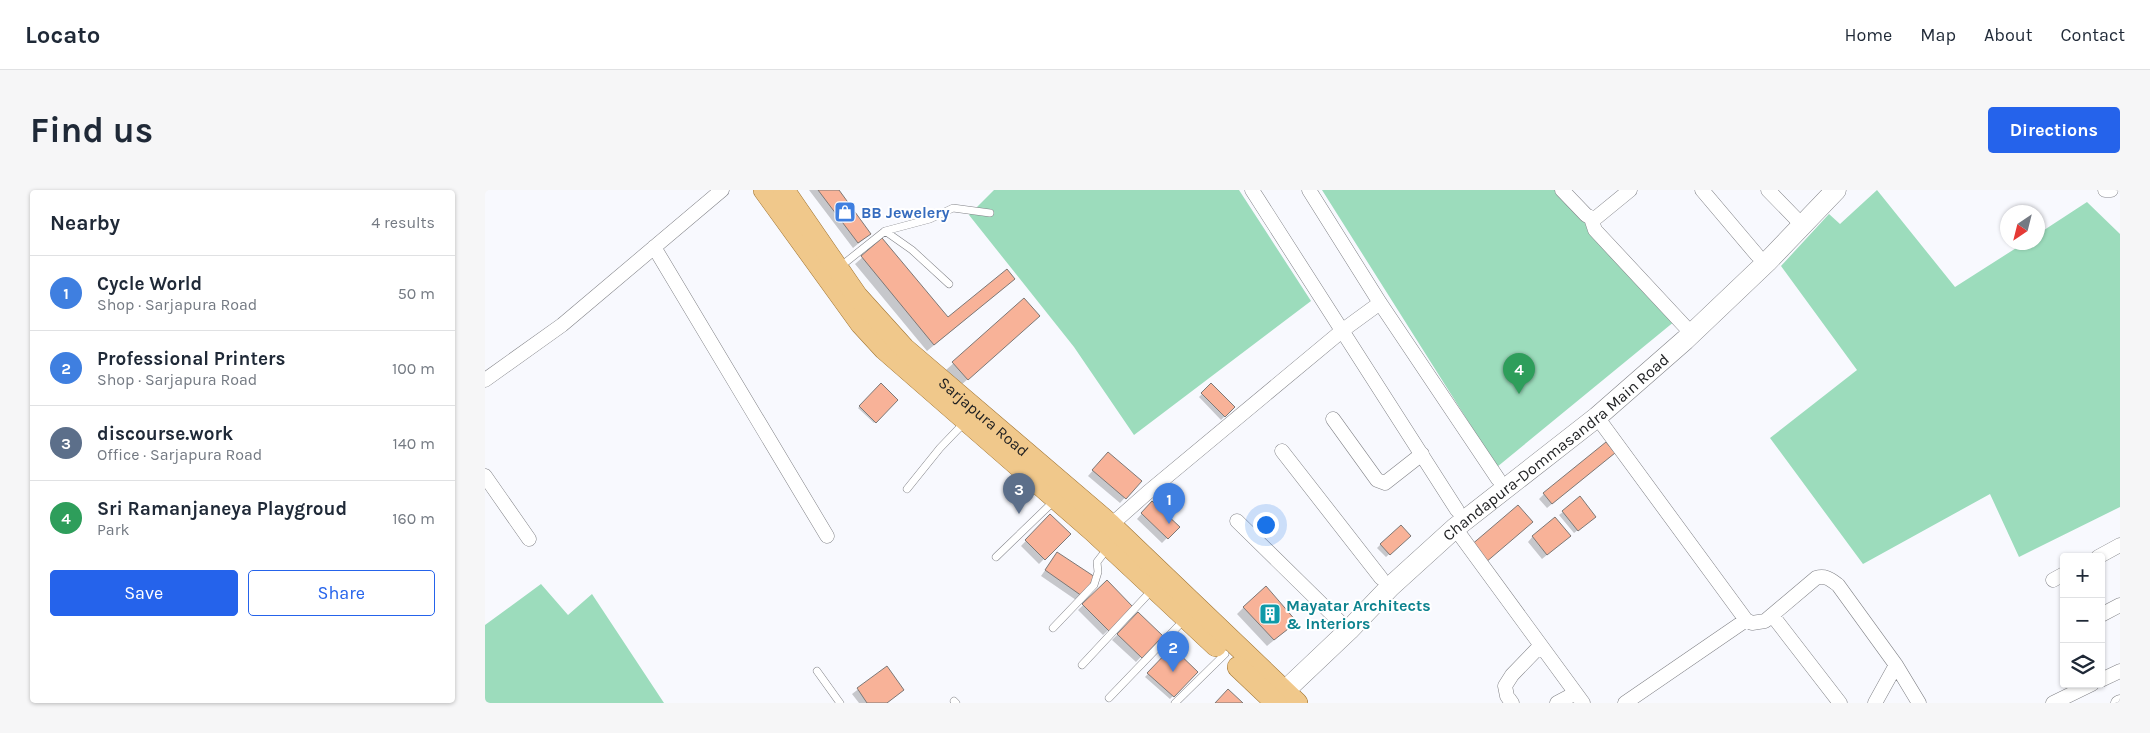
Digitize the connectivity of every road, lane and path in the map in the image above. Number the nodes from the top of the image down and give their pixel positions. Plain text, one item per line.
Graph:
1 (722, 190) edge
2 (764, 190) edge
3 (784, 190) edge
4 (1252, 190) edge
5 (1309, 190) edge
6 (1562, 190) edge
7 (1630, 190) edge
8 (1702, 190) edge
9 (1768, 190) edge
10 (1821, 190) edge
11 (1836, 190) edge
12 (2105, 190) edge
13 (2111, 190) edge
14 (990, 213) dead end
15 (1591, 218) junction
16 (1798, 221) junction
17 (885, 231) junction
18 (653, 247) junction
19 (1757, 255) junction
20 (832, 273) junction
21 (949, 284) dead end
22 (1380, 303) junction
23 (1343, 330) junction
24 (1689, 330) junction
25 (485, 380) edge
26 (1597, 417) junction
27 (1333, 420) dead end
28 (966, 421) junction
29 (1282, 451) dead end
30 (1422, 454) junction
31 (485, 476) edge
32 (1499, 479) junction
33 (907, 489) dead end
34 (1056, 500) junction
35 (1456, 519) junction
36 (1237, 521) dead end
37 (827, 536) dead end
38 (1110, 536) junction
39 (529, 540) dead end
40 (2120, 546) edge
41 (2105, 554) edge
42 (996, 558) dead end
43 (1381, 578) junction
44 (1154, 588) junction
45 (2120, 606) edge
46 (2105, 613) edge
47 (1772, 615) junction
48 (1186, 618) junction
49 (1746, 620) junction
50 (1340, 622) junction
51 (1053, 628) dead end
52 (1540, 646) junction
53 (1225, 654) junction
54 (1082, 665) dead end
55 (1896, 665) junction
56 (817, 671) dead end
57 (2120, 671) edge
58 (2105, 678) edge
59 (2084, 688) edge
60 (1277, 696) edge
61 (1109, 698) dead end
62 (1579, 698) edge
63 (840, 703) edge
64 (1175, 703) edge
65 (1512, 703) edge
66 (1557, 703) edge
67 (1625, 703) edge
68 (1840, 703) edge
69 (1875, 703) edge
70 (1919, 703) edge
71 (2053, 703) edge

1 - 18 street
2 - 20 main road, Sarjapura Road
3 - 20 main road, Sarjapura Road
4 - 23 street
5 - 22 street
6 - 15 street
7 - 15 street
8 - 19 street
9 - 16 street
10 - 16 main road, Chandapura-Dommasandra Main Road
11 - 16 main road, Chandapura-Dommasandra Main Road
12 - 13 street
14 - 17 lane
15 - 24 street
16 - 19 main road, Chandapura-Dommasandra Main Road
16 - 24 main road, Chandapura-Dommasandra Main Road
17 - 20 lane
17 - 21 lane
18 - 25 street
18 - 37 street
19 - 24 main road, Chandapura-Dommasandra Main Road
20 - 28 main road, Sarjapura Road
20 - 38 main road, Sarjapura Road
22 - 23 street
22 - 32 street
23 - 30 street
23 - 38 street
24 - 26 main road, Chandapura-Dommasandra Main Road
24 - 32 main road, Chandapura-Dommasandra Main Road
26 - 35 main road, Chandapura-Dommasandra Main Road
26 - 49 street
27 - 30 street
28 - 33 lane
28 - 34 main road, Sarjapura Road
29 - 43 street
30 - 35 street
31 - 39 street
32 - 35 main road, Chandapura-Dommasandra Main Road
34 - 38 main road, Sarjapura Road
34 - 42 lane
35 - 43 main road, Chandapura-Dommasandra Main Road
35 - 52 street
35 - 60 main road, Chandapura-Dommasandra Main Road
36 - 50 street
38 - 44 main road, Sarjapura Road
38 - 51 lane
38 - 60 main road, Sarjapura Road
40 - 41 street
43 - 50 main road, Chandapura-Dommasandra Main Road
44 - 48 main road, Sarjapura Road
44 - 54 lane
45 - 46 street
47 - 49 street
47 - 55 street
47 - 68 street
48 - 53 main road, Sarjapura Road
48 - 61 lane
49 - 67 street
50 - 60 main road, Chandapura-Dommasandra Main Road
52 - 62 street
52 - 65 street
53 - 60 main road, Sarjapura Road
53 - 64 lane
55 - 69 street
55 - 70 street
56 - 63 lane
57 - 58 street
59 - 71 street
62 - 66 street

